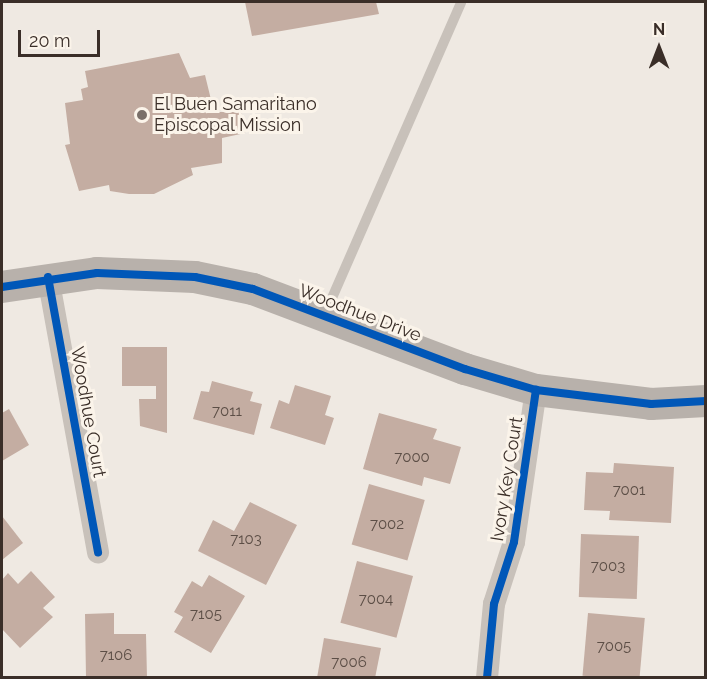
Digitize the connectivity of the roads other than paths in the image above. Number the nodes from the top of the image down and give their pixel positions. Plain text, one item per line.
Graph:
1 (461, 2) edge
2 (48, 277) junction
3 (2, 287) edge
4 (325, 315) junction
5 (536, 390) junction
6 (705, 401) edge
7 (98, 552) dead end
8 (487, 678) edge

1 - 4 lane
2 - 3 street, Woodhue Drive
2 - 4 street, Woodhue Drive
2 - 7 street, Woodhue Court
4 - 5 street, Woodhue Drive
5 - 6 street, Woodhue Drive
5 - 8 street, Ivory Key Court

